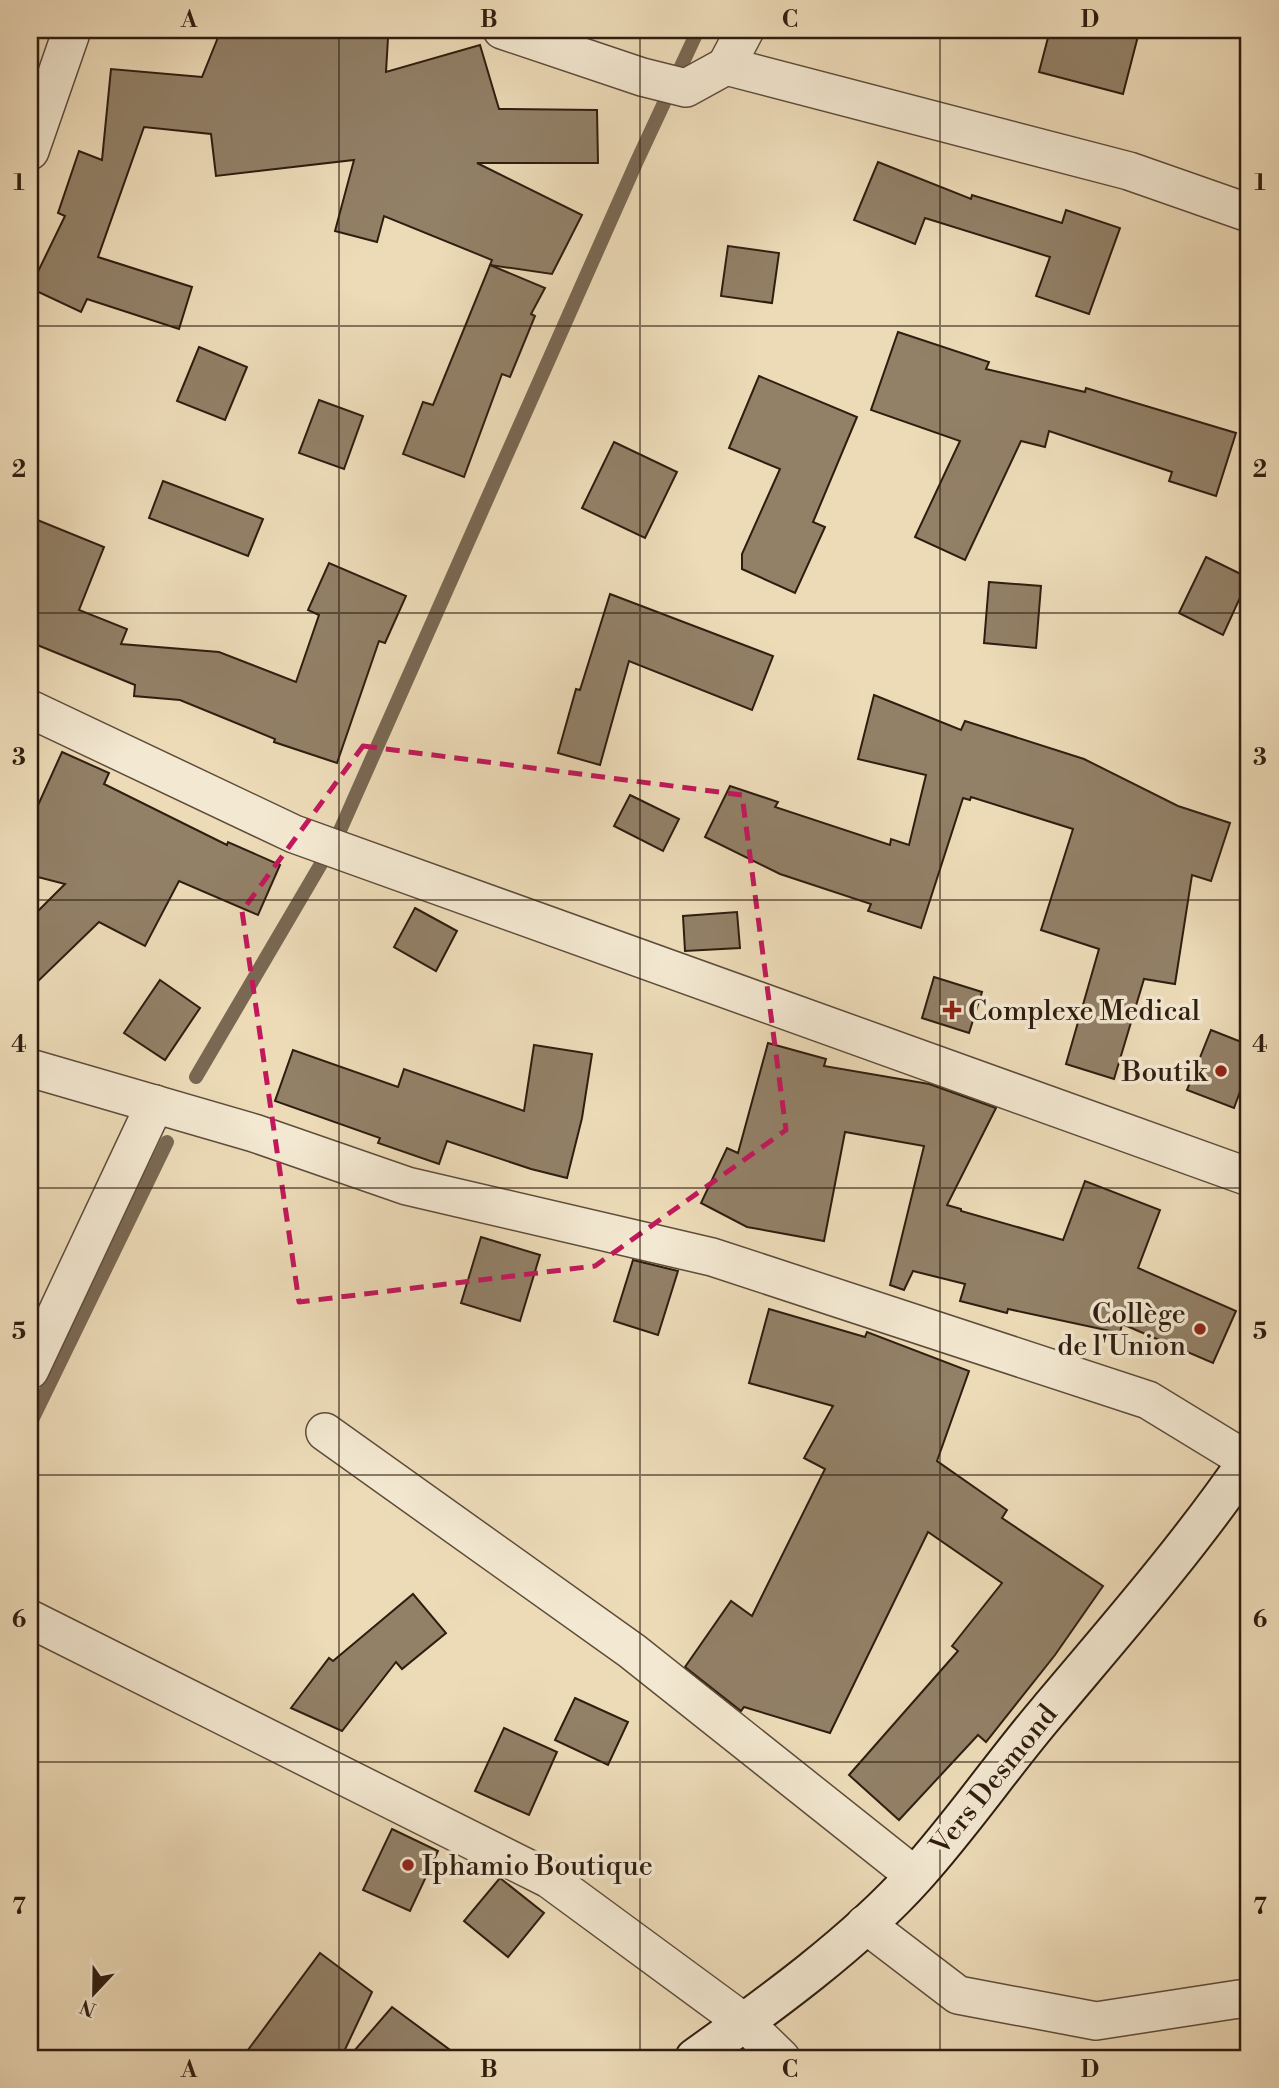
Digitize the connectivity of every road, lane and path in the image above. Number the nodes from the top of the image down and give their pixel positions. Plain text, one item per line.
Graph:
1 (72, 30) edge
2 (502, 30) edge
3 (745, 30) edge
4 (726, 66) junction
5 (30, 150) edge
6 (1249, 213) edge
7 (30, 709) edge
8 (30, 1068) edge
9 (155, 1104) junction
10 (1249, 1177) edge
11 (30, 1370) edge
12 (325, 1432) dead end
13 (1249, 1460) edge
14 (30, 1619) edge
15 (915, 1876) junction
16 (865, 1924) junction
17 (1249, 2001) edge
18 (745, 2023) junction
19 (695, 2058) edge
20 (781, 2058) edge

1 - 5 street
2 - 4 street
3 - 4 street
4 - 6 street
7 - 10 street
8 - 9 street
9 - 11 street
9 - 13 street
12 - 15 street
13 - 15 main road, Vers Desmond
14 - 18 street
15 - 16 main road, Vers Desmond
16 - 17 street
16 - 18 main road, Vers Desmond
18 - 19 main road, Vers Desmond
18 - 20 street

